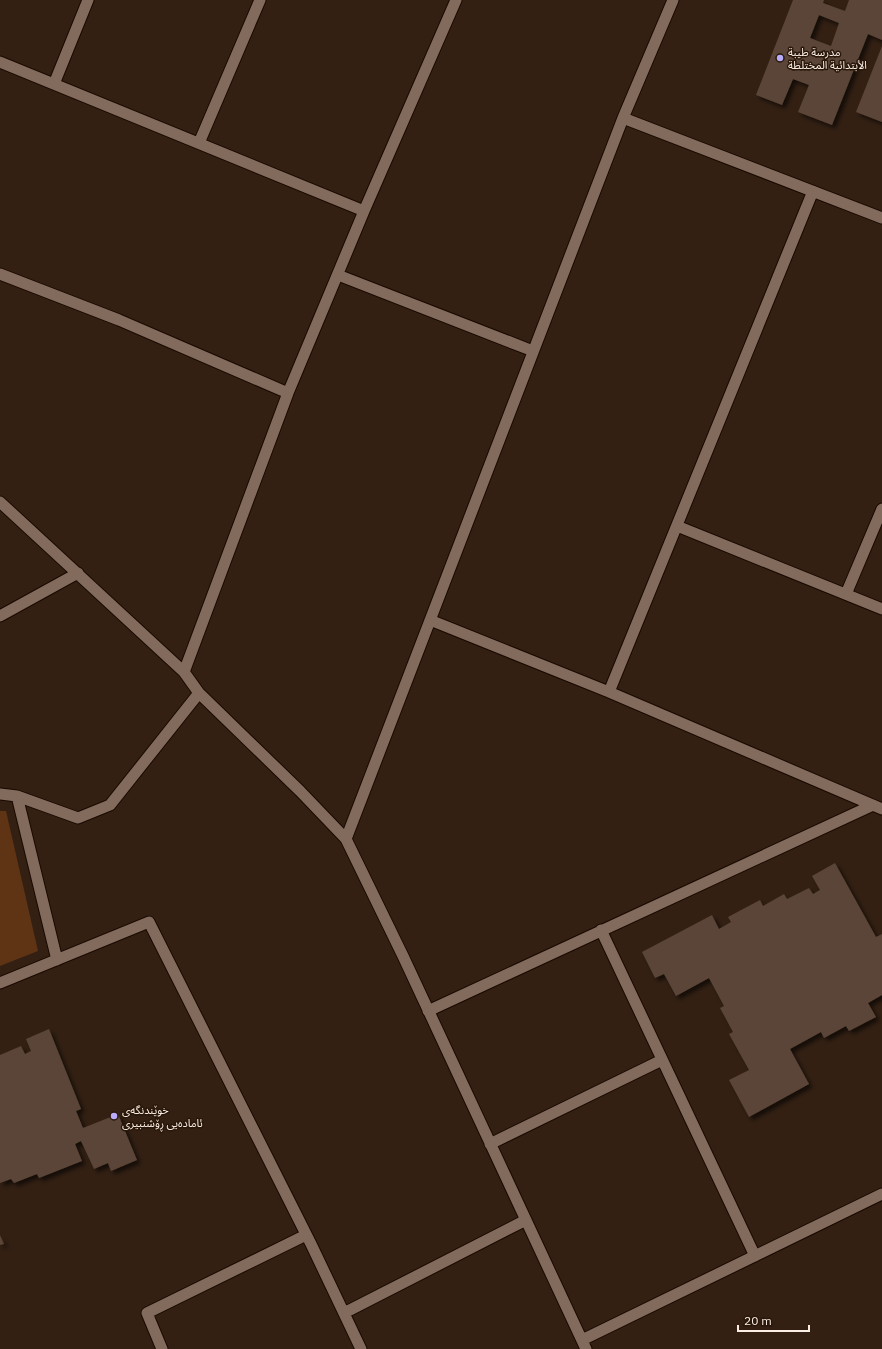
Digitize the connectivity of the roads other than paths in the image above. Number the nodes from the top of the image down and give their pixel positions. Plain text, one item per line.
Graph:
1 (88, 0) edge
2 (260, 0) edge
3 (456, 0) edge
4 (673, 0) edge
5 (0, 62) edge
6 (54, 84) junction
7 (623, 118) junction
8 (199, 143) junction
9 (813, 191) junction
10 (364, 211) junction
11 (882, 218) edge
12 (0, 274) edge
13 (338, 275) junction
14 (533, 351) junction
15 (288, 393) junction
16 (0, 502) edge
17 (882, 509) edge
18 (677, 526) junction
19 (78, 573) junction
20 (846, 594) junction
21 (882, 609) edge
22 (0, 616) edge
23 (430, 620) junction
24 (184, 672) junction
25 (609, 692) junction
26 (199, 693) junction
27 (0, 794) edge
28 (17, 796) junction
29 (877, 807) edge
30 (346, 839) junction
31 (601, 930) junction
32 (57, 960) junction
33 (0, 983) edge
34 (428, 1011) junction
35 (662, 1060) junction
36 (490, 1144) junction
37 (882, 1194) edge
38 (526, 1220) junction
39 (306, 1235) junction
40 (755, 1256) junction
41 (344, 1313) junction
42 (584, 1345) edge
43 (162, 1349) edge
44 (361, 1349) edge

1 - 6 street
2 - 8 street
3 - 10 street
4 - 7 street
5 - 6 street
6 - 8 street
7 - 9 street
7 - 14 street
8 - 10 street
9 - 11 street
9 - 18 street
10 - 13 street
12 - 15 street
13 - 14 street
13 - 15 street
14 - 23 street
15 - 24 street
16 - 19 street
17 - 20 street
18 - 20 street
18 - 25 street
19 - 22 street
19 - 24 street
20 - 21 street
23 - 25 street
23 - 30 street
24 - 26 street
25 - 29 street
26 - 28 street
26 - 30 street
27 - 28 street
28 - 32 street
29 - 31 street
30 - 34 street
31 - 34 street
31 - 35 street
32 - 33 street
32 - 39 street
34 - 36 street
35 - 36 street
35 - 40 street
36 - 38 street
37 - 40 street
38 - 41 street
38 - 42 street
39 - 41 street
39 - 43 street
40 - 42 street
41 - 44 street

